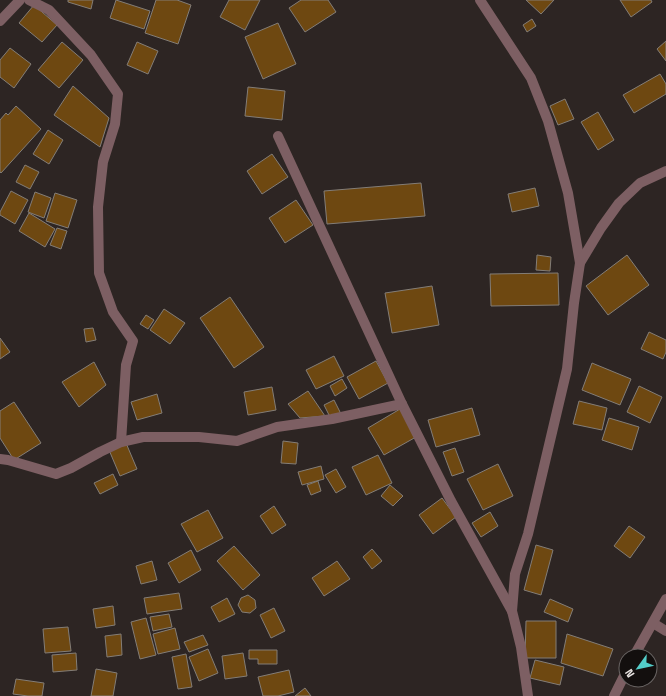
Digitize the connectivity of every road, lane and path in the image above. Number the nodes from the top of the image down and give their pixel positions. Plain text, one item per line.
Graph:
1 (20, 0) edge
2 (30, 0) edge
3 (480, 0) edge
4 (0, 21) edge
5 (278, 136) dead end
6 (666, 171) edge
7 (580, 263) junction
8 (402, 404) junction
9 (121, 442) junction
10 (0, 459) edge
11 (666, 599) edge
12 (512, 611) junction
13 (652, 623) junction
14 (666, 631) edge
15 (638, 648) edge
16 (528, 696) edge

1 - 4 street
2 - 9 street
3 - 7 street
5 - 8 street
6 - 7 street
7 - 12 street
8 - 9 street
8 - 12 street
9 - 10 street
11 - 13 street
12 - 16 street
13 - 14 street
13 - 15 street

